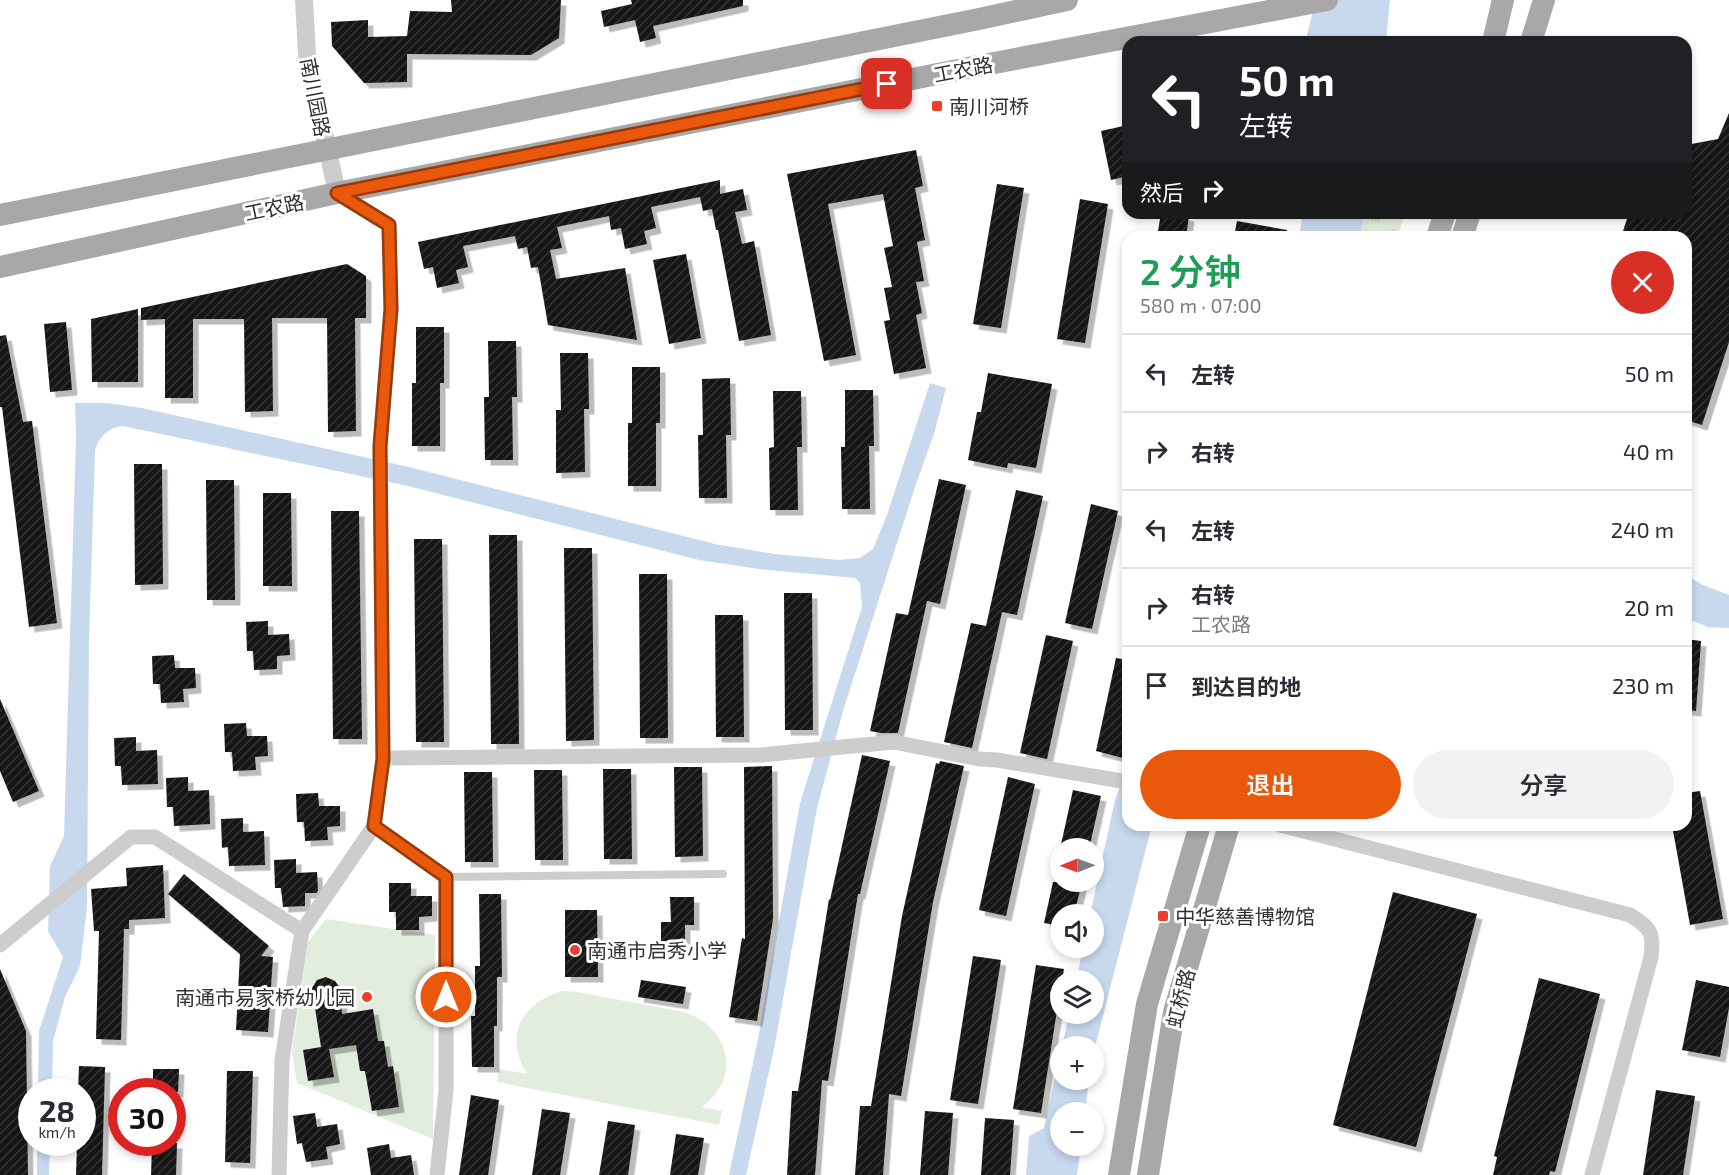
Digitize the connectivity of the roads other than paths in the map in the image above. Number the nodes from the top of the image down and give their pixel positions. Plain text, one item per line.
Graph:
1 (304, 0) edge
2 (1067, 0) edge
3 (1327, 0) edge
4 (1503, 0) edge
5 (1544, 0) edge
6 (1136, 36) edge
7 (1494, 36) edge
8 (1533, 36) edge
9 (1122, 39) edge
10 (327, 150) junction
11 (337, 193) junction
12 (0, 215) edge
13 (0, 267) edge
14 (383, 759) junction
15 (1122, 781) edge
16 (374, 826) junction
17 (1198, 831) edge
18 (1227, 831) edge
19 (1303, 831) edge
20 (723, 874) dead end
21 (446, 877) junction
22 (302, 931) junction
23 (0, 945) edge
24 (279, 1175) edge
25 (437, 1175) edge
26 (1119, 1175) edge
27 (1148, 1175) edge
28 (1592, 1175) edge

1 - 10 street, 南川园路
2 - 10 main road
3 - 6 main road, 工农路
4 - 7 main road
5 - 8 main road
9 - 11 main road, 工农路
10 - 11 street, 南川园路
10 - 12 main road
11 - 13 main road, 工农路
11 - 14 street
14 - 15 street
14 - 16 street
16 - 21 street
16 - 22 street
17 - 26 main road, 虹桥路
18 - 27 main road, 虹桥路
19 - 28 street
20 - 21 lane
21 - 25 street
22 - 23 street
22 - 24 street

